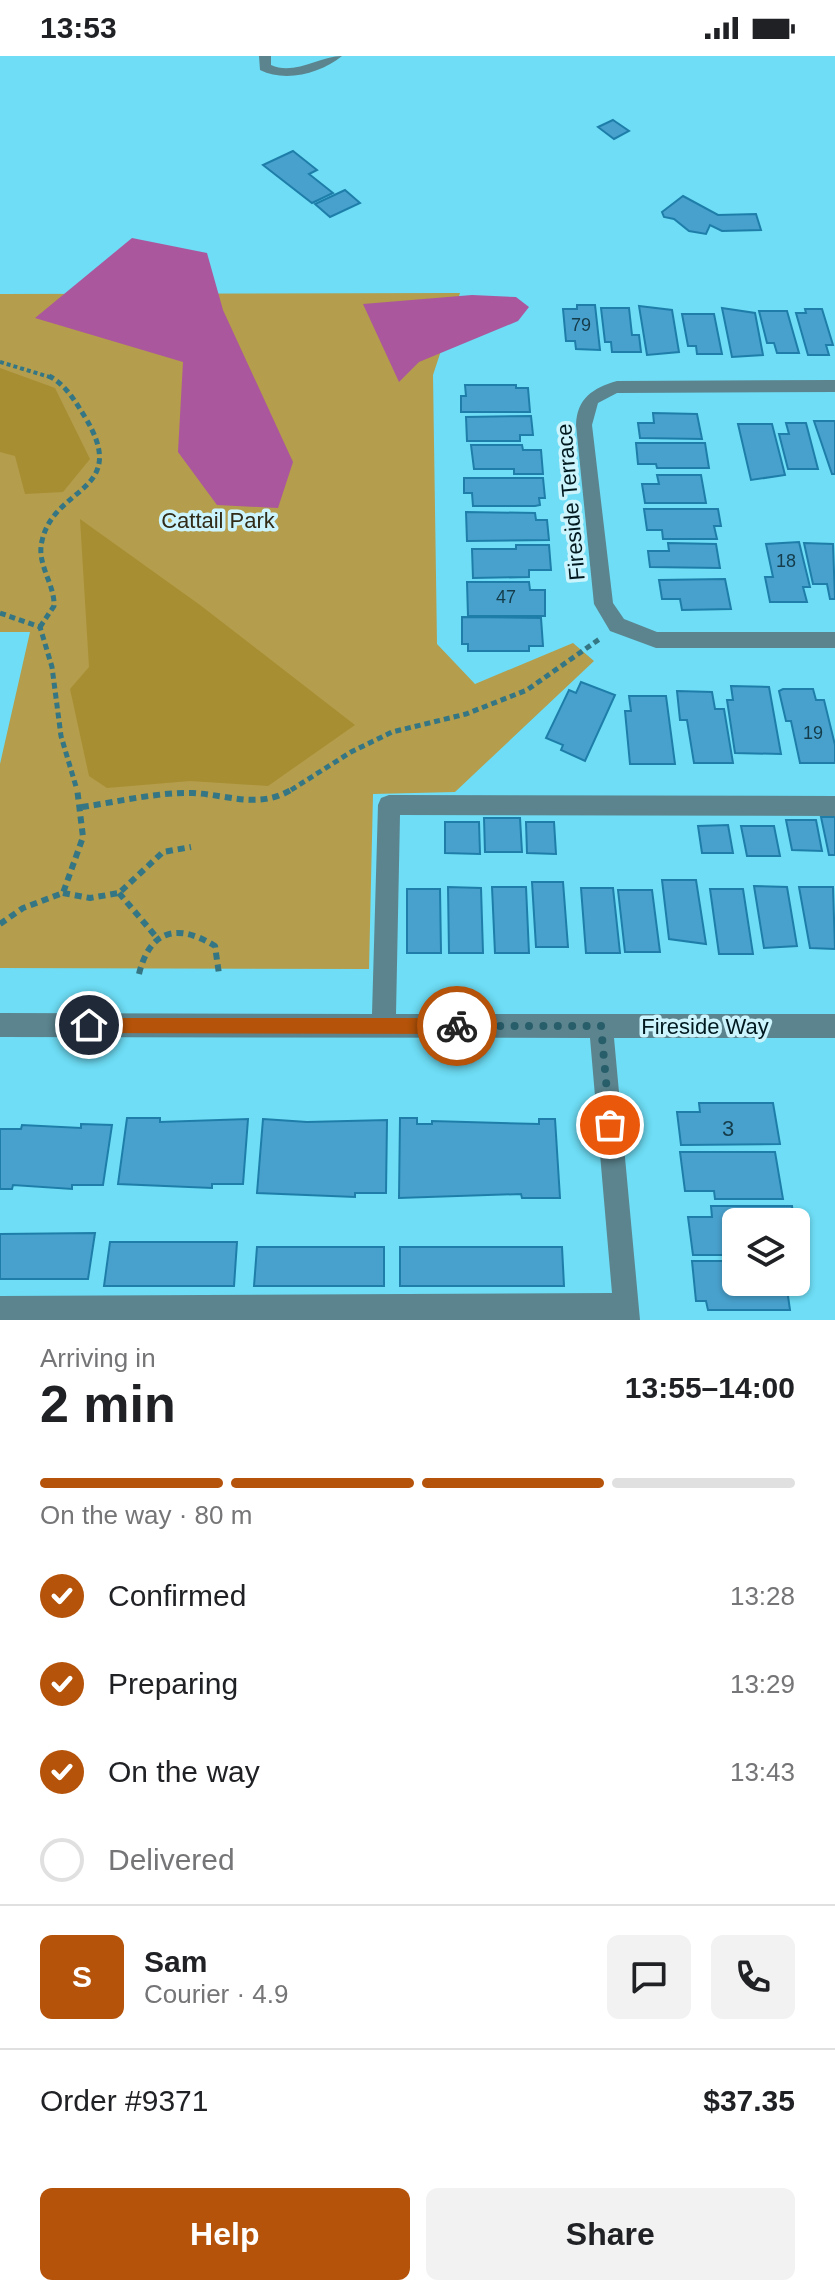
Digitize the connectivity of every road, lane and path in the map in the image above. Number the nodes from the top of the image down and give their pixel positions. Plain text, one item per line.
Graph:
1 (265, 56) edge
2 (336, 56) edge
3 (0, 362) edge
4 (835, 386) edge
5 (0, 613) edge
6 (617, 625) junction
7 (40, 627) junction
8 (835, 640) edge
9 (835, 806) edge
10 (82, 807) junction
11 (191, 847) dead end
12 (63, 893) junction
13 (119, 893) junction
14 (0, 924) edge
15 (158, 939) junction
16 (139, 974) dead end
17 (219, 974) dead end
18 (0, 1025) edge
19 (384, 1026) junction
20 (601, 1026) junction
21 (835, 1026) edge
22 (0, 1310) edge
23 (627, 1313) edge

1 - 2 street
3 - 7 path
4 - 6 street, Fireside Terrace
5 - 7 path
6 - 8 street
6 - 10 path
7 - 10 path
9 - 19 street
10 - 12 path
11 - 13 path
12 - 13 path
12 - 14 path
13 - 15 path
15 - 16 path
15 - 17 path
18 - 19 street, Fireside Way
19 - 20 street, Fireside Way
20 - 21 street, Fireside Way
20 - 23 street
22 - 23 street

